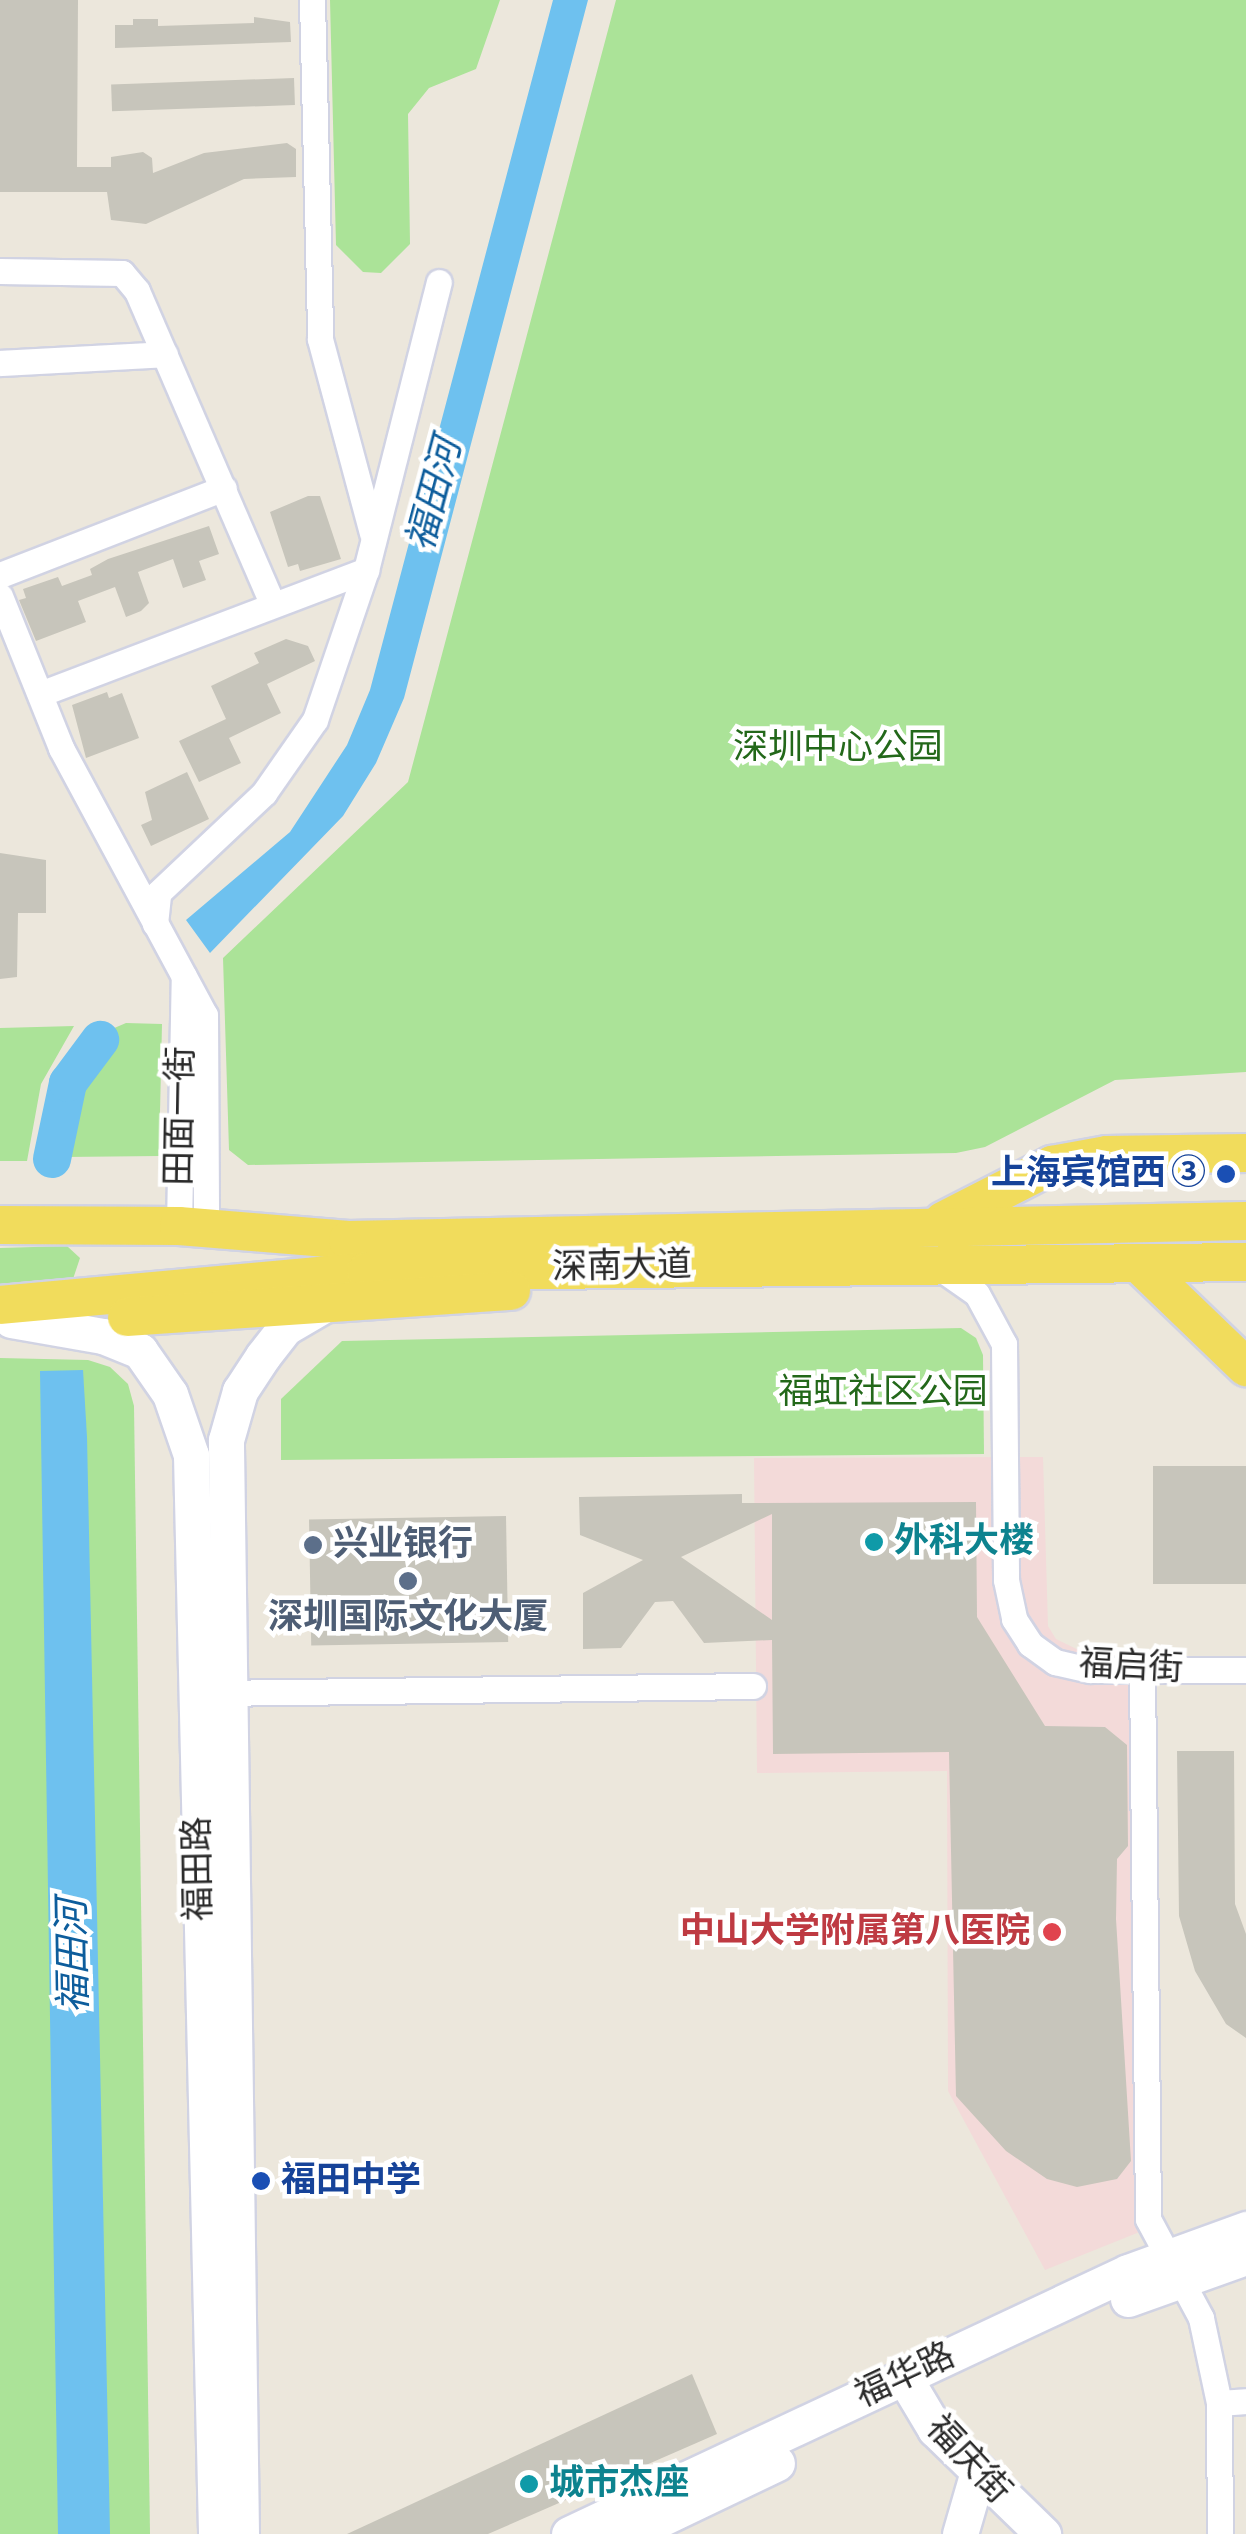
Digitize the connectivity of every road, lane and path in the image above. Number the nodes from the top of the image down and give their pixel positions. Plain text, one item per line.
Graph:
1 (312, 0) edge
2 (0, 271) edge
3 (439, 282) dead end
4 (165, 354) junction
5 (0, 363) edge
6 (224, 488) junction
7 (374, 538) junction
8 (366, 570) junction
9 (0, 575) edge
10 (0, 596) edge
11 (272, 603) junction
12 (40, 694) junction
13 (154, 924) junction
14 (1246, 1153) edge
15 (0, 1210) edge
16 (1246, 1221) edge
17 (61, 1223) junction
18 (0, 1226) edge
19 (192, 1227) junction
20 (919, 1244) junction
21 (1246, 1262) edge
22 (1139, 1264) junction
23 (592, 1268) junction
24 (324, 1305) junction
25 (4, 1315) edge
26 (1246, 1367) edge
27 (1246, 1670) edge
28 (1142, 1671) junction
29 (753, 1686) dead end
30 (213, 1693) junction
31 (1246, 2230) edge
32 (1246, 2258) edge
33 (1174, 2266) junction
34 (909, 2387) junction
35 (1246, 2401) edge
36 (1219, 2403) junction
37 (977, 2475) junction
38 (216, 2534) edge
39 (241, 2534) edge
40 (569, 2534) edge
41 (630, 2534) edge
42 (960, 2534) edge
43 (1043, 2534) edge
44 (1220, 2534) edge

1 - 7 street
2 - 4 street
3 - 7 street
4 - 5 street
4 - 6 street
6 - 9 street
6 - 11 street
7 - 8 street
8 - 11 street
8 - 13 street
10 - 12 street
11 - 12 street
12 - 13 street
13 - 19 street, 田面一街
14 - 20 main road
15 - 17 main road
16 - 20 main road, 深南大道
17 - 18 main road, 深南大道
17 - 19 main road, 深南大道
19 - 20 main road, 深南大道
20 - 22 main road, 深南大道
20 - 23 main road, 深南大道
20 - 28 street, 福启街
21 - 22 main road, 深南大道
22 - 26 main road
23 - 24 main road
23 - 25 main road, 深南大道
24 - 25 main road
24 - 30 main road, 福田路
25 - 30 main road, 福田路
27 - 28 street, 福启街
28 - 33 street
29 - 30 street
30 - 38 main road, 福田路
30 - 39 main road, 福田路
31 - 33 main road, 福华路
32 - 33 main road, 福华路
33 - 34 main road, 福华路
33 - 36 street
34 - 37 main road, 福庆街
34 - 40 main road, 福华路
34 - 41 main road, 福华路
35 - 36 street
36 - 44 street
37 - 42 main road
37 - 43 main road, 福庆街

